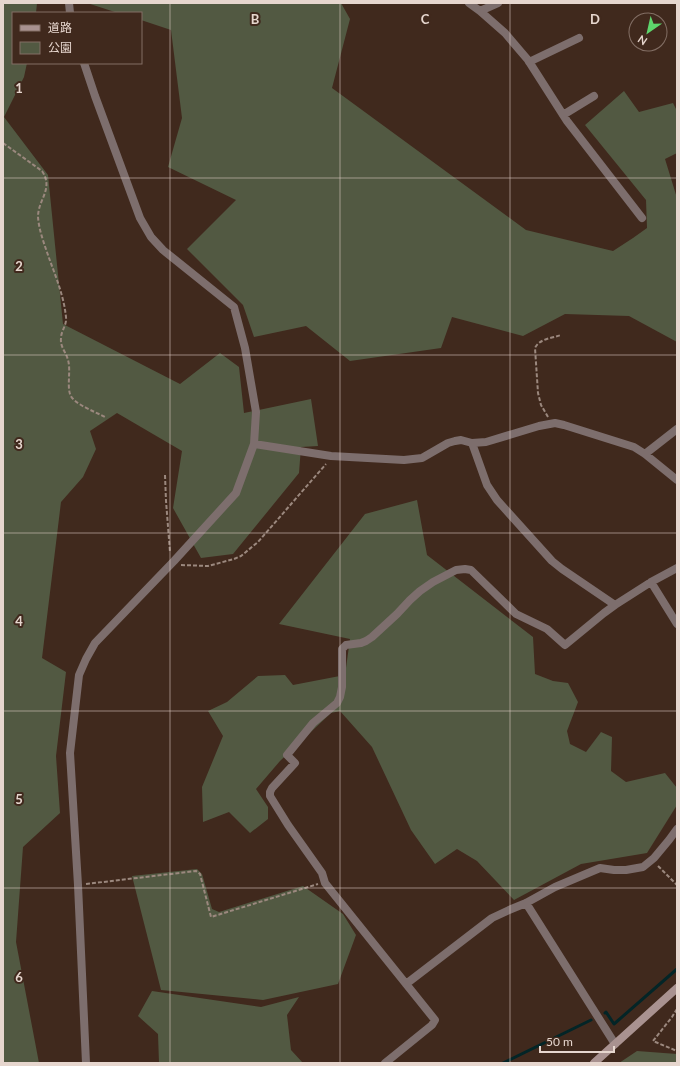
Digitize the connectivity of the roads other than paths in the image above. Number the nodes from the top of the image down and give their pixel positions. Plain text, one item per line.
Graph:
1 (469, 3) edge
2 (498, 3) edge
3 (480, 11) junction
4 (579, 38) dead end
5 (529, 62) junction
6 (84, 64) edge
7 (594, 96) dead end
8 (562, 115) junction
9 (642, 218) dead end
10 (677, 429) edge
11 (472, 443) junction
12 (254, 444) junction
13 (645, 454) junction
14 (677, 480) edge
15 (677, 568) edge
16 (652, 582) junction
17 (614, 605) junction
18 (677, 624) edge
19 (677, 829) edge
20 (526, 903) junction
21 (406, 984) junction
22 (677, 988) edge
23 (615, 1044) junction
24 (86, 1063) edge
25 (385, 1063) edge
26 (594, 1063) edge

1 - 3 street
2 - 3 street
3 - 5 street
4 - 5 street
5 - 8 street
6 - 12 street
7 - 8 street
8 - 9 street
10 - 13 street
11 - 12 street
11 - 13 street
11 - 17 street
12 - 24 street
13 - 14 street
15 - 16 street
16 - 17 street
16 - 18 street
17 - 21 street
19 - 20 street
20 - 21 street
20 - 23 street
21 - 25 street
22 - 23 main road
23 - 26 main road

